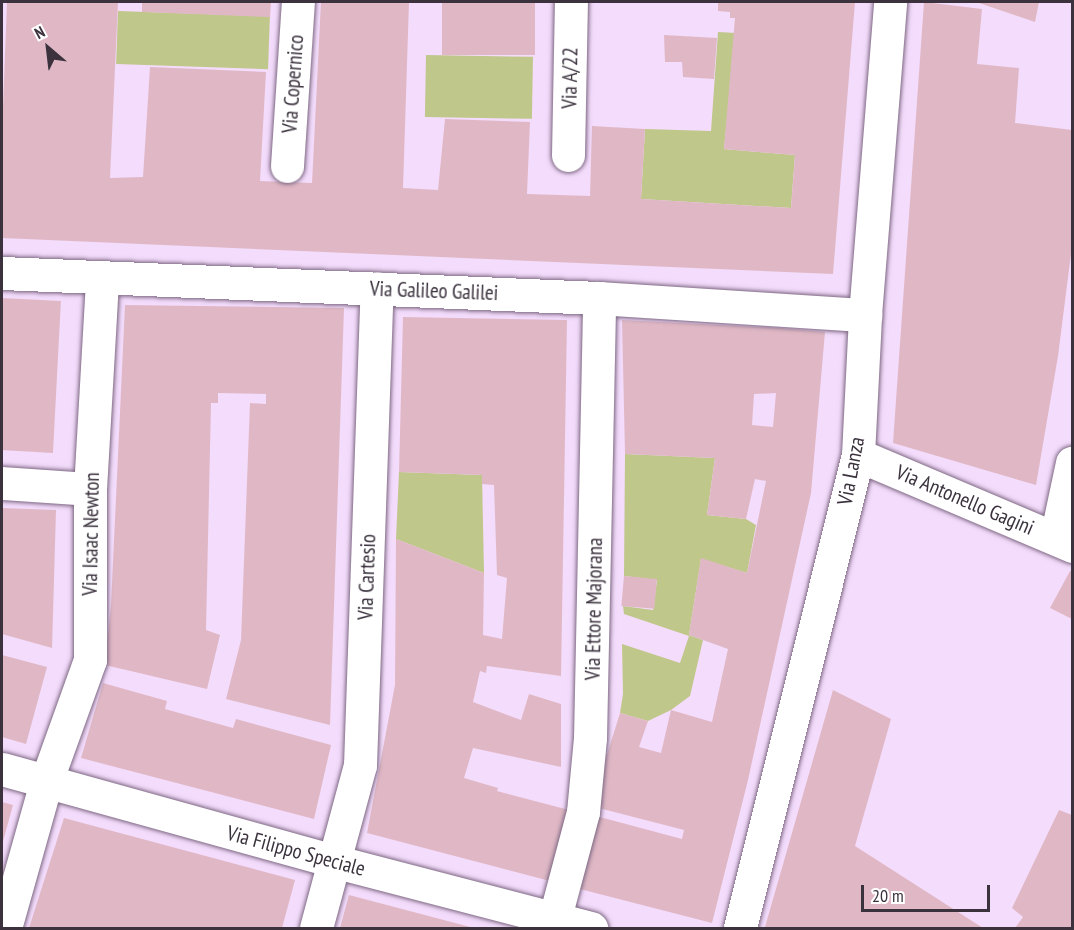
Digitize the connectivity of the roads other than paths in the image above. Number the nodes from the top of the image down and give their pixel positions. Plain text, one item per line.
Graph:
1 (298, 2) edge
2 (571, 2) edge
3 (890, 2) edge
4 (568, 155) dead end
5 (287, 166) dead end
6 (2, 273) edge
7 (102, 278) junction
8 (377, 288) junction
9 (599, 298) junction
10 (865, 315) junction
11 (858, 455) junction
12 (1072, 463) edge
13 (2, 483) edge
14 (90, 489) junction
15 (1064, 542) edge
16 (2, 769) edge
17 (46, 782) junction
18 (333, 861) junction
19 (555, 917) junction
20 (5, 928) edge
21 (316, 928) edge
22 (591, 928) edge
23 (740, 928) edge

1 - 5 street, Via Copernico
2 - 4 street, Via A/22
3 - 10 street, Via Lanza
6 - 7 street, Via Galileo Galilei
7 - 8 street, Via Galileo Galilei
7 - 14 street, Via Isaac Newton
8 - 9 street, Via Galileo Galilei
8 - 18 street, Via Cartesio
9 - 10 street, Via Galileo Galilei
9 - 19 street, Via Ettore Majorana
10 - 11 street, Via Lanza
11 - 15 street, Via Antonello Gagini
11 - 23 street, Via Lanza
12 - 15 street
13 - 14 street
14 - 17 street, Via Isaac Newton
16 - 17 street, Via Filippo Speciale
17 - 18 street, Via Filippo Speciale
17 - 20 street, Via Isaac Newton
18 - 19 street, Via Filippo Speciale
18 - 21 street, Via Cartesio
19 - 22 street, Via Filippo Speciale

